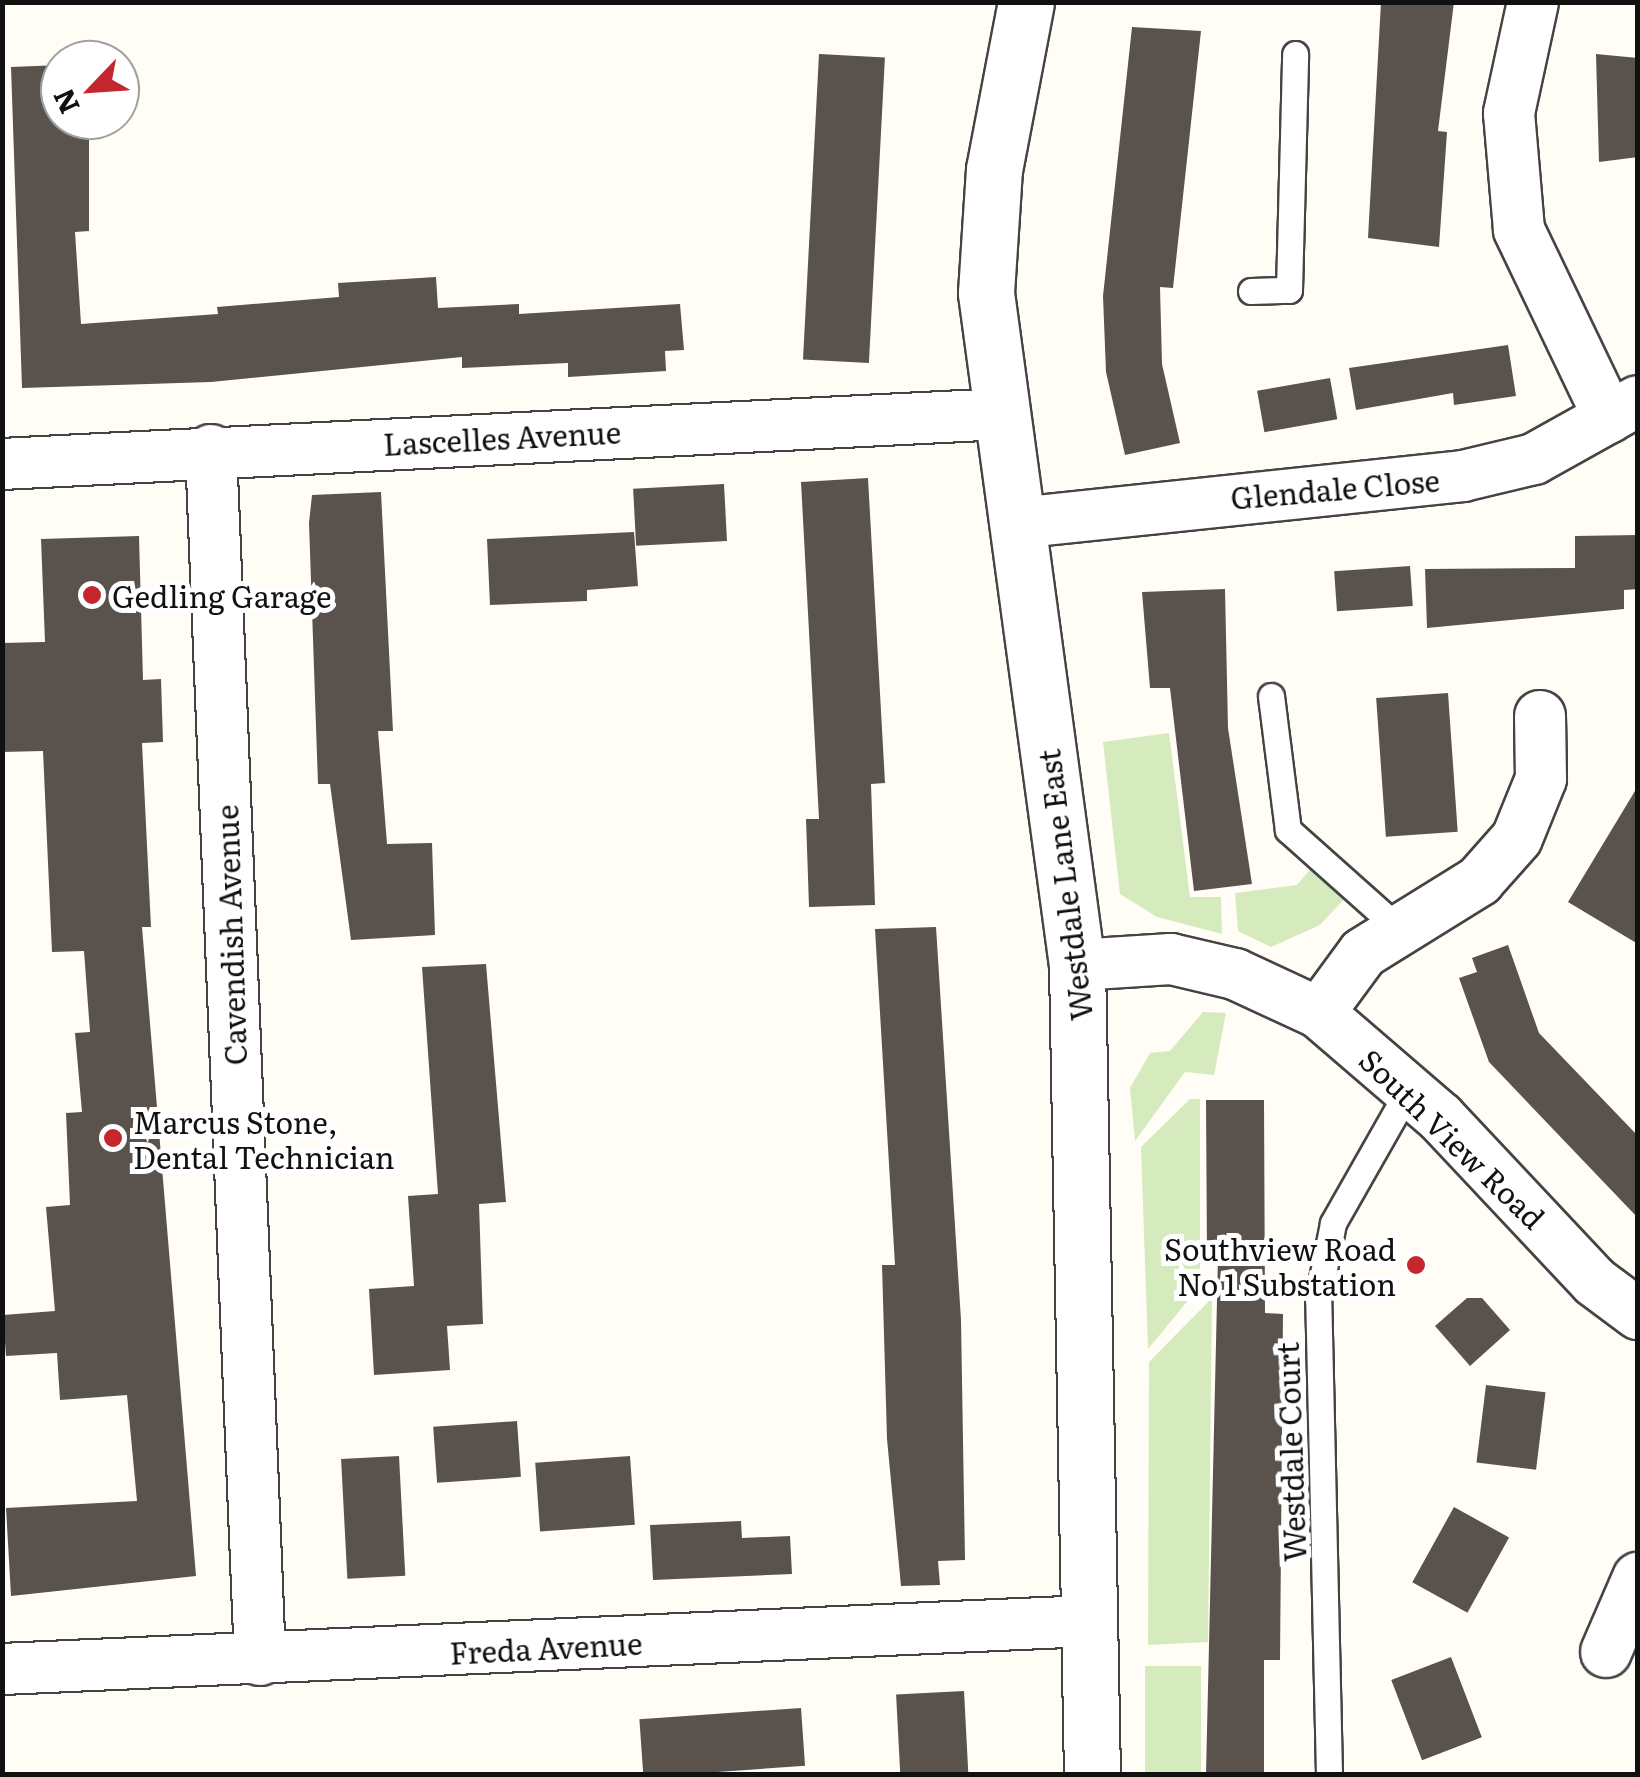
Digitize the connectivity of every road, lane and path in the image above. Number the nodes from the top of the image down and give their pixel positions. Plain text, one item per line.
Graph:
1 (1026, 2) edge
2 (1533, 2) edge
3 (1294, 54) dead end
4 (1250, 292) dead end
5 (1623, 410) edge
6 (1002, 414) junction
7 (211, 450) junction
8 (2, 464) edge
9 (1017, 523) junction
10 (1271, 696) dead end
11 (1540, 716) dead end
12 (1400, 929) junction
13 (1077, 965) junction
14 (1319, 1014) junction
15 (1408, 1088) junction
16 (1638, 1314) edge
17 (1638, 1578) edge
18 (1089, 1621) junction
19 (1606, 1652) dead end
20 (260, 1660) junction
21 (2, 1669) edge
22 (1092, 1774) edge
23 (1329, 1774) edge

1 - 6 street, Westdale Lane East
2 - 5 street
3 - 4 lane
5 - 9 street, Glendale Close
6 - 7 street, Lascelles Avenue
6 - 9 street, Westdale Lane East
7 - 8 street, Lascelles Avenue
7 - 20 street, Cavendish Avenue
9 - 13 street, Westdale Lane East
10 - 12 lane
11 - 12 street
12 - 14 street
13 - 14 street, South View Road
13 - 18 street, Westdale Lane East
14 - 15 street, South View Road
15 - 16 street, South View Road
15 - 23 lane, Westdale Court
17 - 19 street
18 - 20 street, Freda Avenue
18 - 22 street, Westdale Lane East
20 - 21 street, Freda Avenue

